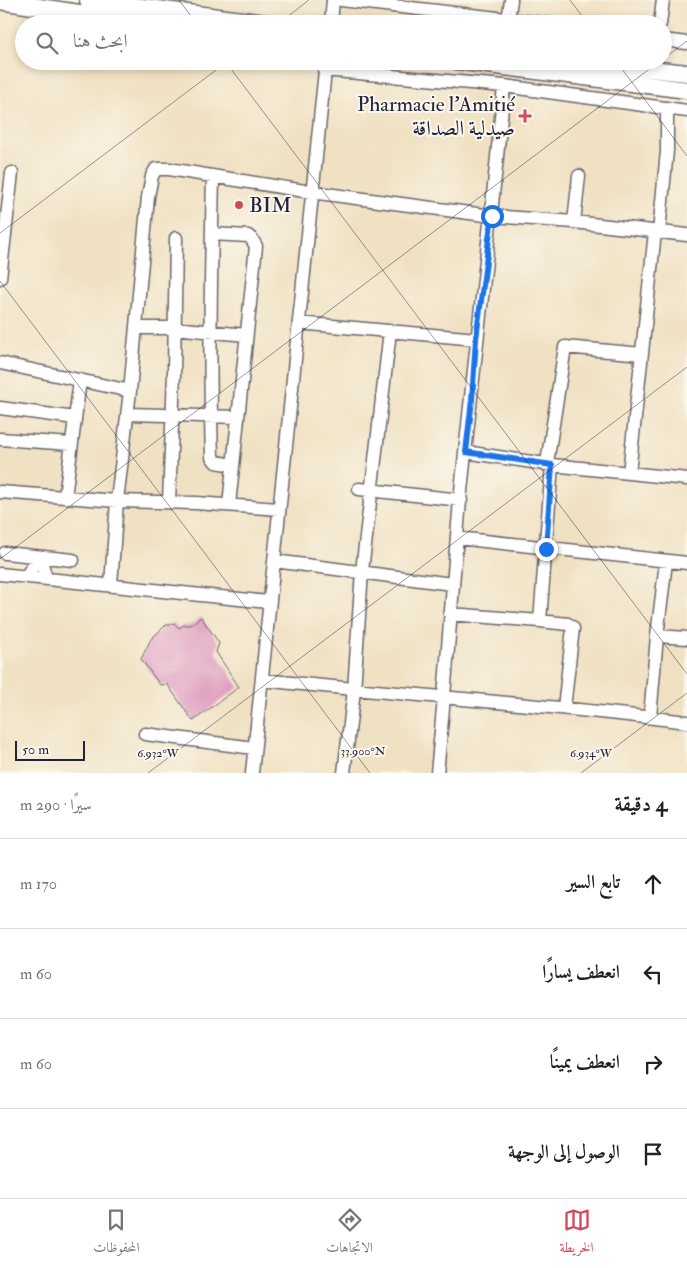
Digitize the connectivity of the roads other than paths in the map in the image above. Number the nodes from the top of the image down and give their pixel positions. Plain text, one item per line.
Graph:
1 (88, 0) edge
2 (333, 0) edge
3 (341, 0) edge
4 (511, 0) edge
5 (663, 0) edge
6 (0, 1) edge
7 (145, 4) edge
8 (431, 5) edge
9 (93, 15) edge
10 (215, 15) edge
11 (332, 15) edge
12 (482, 15) edge
13 (509, 15) edge
14 (661, 15) edge
15 (672, 42) edge
16 (687, 44) edge
17 (325, 70) edge
18 (361, 70) edge
19 (528, 70) edge
20 (672, 70) edge
21 (687, 73) edge
22 (504, 86) junction
23 (687, 90) edge
24 (667, 108) junction
25 (687, 111) edge
26 (12, 173) dead end
27 (213, 176) junction
28 (580, 176) dead end
29 (311, 192) junction
30 (492, 216) junction
31 (574, 222) junction
32 (657, 232) junction
33 (212, 234) junction
34 (687, 235) edge
35 (176, 238) dead end
36 (0, 277) edge
37 (299, 322) junction
38 (137, 328) junction
39 (174, 328) junction
40 (390, 330) junction
41 (210, 331) junction
42 (246, 335) junction
43 (476, 339) junction
44 (642, 354) junction
45 (0, 363) edge
46 (80, 380) junction
47 (130, 391) junction
48 (0, 408) edge
49 (129, 414) junction
50 (173, 415) junction
51 (210, 416) junction
52 (238, 417) junction
53 (75, 418) junction
54 (0, 439) edge
55 (71, 444) junction
56 (466, 452) junction
57 (550, 464) junction
58 (233, 465) junction
59 (629, 473) junction
60 (687, 479) edge
61 (365, 490) junction
62 (0, 492) edge
63 (65, 497) junction
64 (461, 500) junction
65 (117, 501) junction
66 (169, 502) junction
67 (229, 505) junction
68 (279, 509) junction
69 (457, 538) junction
70 (546, 549) junction
71 (5, 553) dead end
72 (40, 557) junction
73 (73, 560) dead end
74 (274, 561) junction
75 (666, 562) junction
76 (687, 563) edge
77 (362, 571) junction
78 (0, 574) edge
79 (26, 576) junction
80 (46, 578) junction
81 (452, 584) junction
82 (111, 585) junction
83 (268, 602) junction
84 (450, 614) junction
85 (540, 621) junction
86 (656, 636) junction
87 (687, 638) edge
88 (262, 680) junction
89 (354, 690) junction
90 (445, 696) junction
91 (564, 708) junction
92 (650, 717) junction
93 (687, 722) edge
94 (145, 734) dead end
95 (254, 748) junction
96 (252, 773) edge
97 (344, 773) edge
98 (436, 773) edge

1 - 7 main road
2 - 11 street
3 - 8 street
4 - 13 street
5 - 14 street
6 - 9 main road
7 - 10 main road
8 - 12 street
15 - 16 street
17 - 29 street
18 - 22 street
19 - 23 main road
20 - 21 main road
22 - 24 street
22 - 30 street
24 - 25 street
24 - 32 street
26 - 36 street
27 - 29 street
27 - 33 street
27 - 38 street
28 - 31 street
29 - 30 street
29 - 37 street
30 - 31 street
30 - 43 street
31 - 32 street
32 - 34 street
32 - 44 street
33 - 41 street
33 - 42 street
35 - 39 street
37 - 40 street
37 - 68 street
38 - 39 street
38 - 47 street
39 - 41 street
39 - 50 street
40 - 43 street
40 - 61 street
41 - 42 street
41 - 51 street
42 - 52 street
43 - 56 street
44 - 57 street
44 - 59 street
45 - 46 street
46 - 47 street
46 - 53 street
47 - 49 street
48 - 53 street
49 - 50 street
49 - 65 street
50 - 51 street
50 - 66 street
51 - 52 street
51 - 58 street
52 - 58 street
53 - 55 street
54 - 55 street
55 - 63 street
56 - 57 street
56 - 64 street
57 - 59 street
57 - 70 street
58 - 67 street
59 - 60 street
61 - 64 street
61 - 77 street
62 - 63 street
63 - 65 street
64 - 69 street
65 - 66 street
65 - 82 street
66 - 67 street
67 - 68 street
68 - 74 street
69 - 70 street
69 - 81 street
70 - 75 street
70 - 85 street
71 - 72 street
72 - 73 street
72 - 79 street
72 - 80 street
74 - 77 street
74 - 83 street
75 - 76 street
75 - 86 street
77 - 81 street
77 - 89 street
78 - 79 street
79 - 80 street
80 - 82 street
81 - 84 street
82 - 83 street
83 - 88 street
84 - 85 street
84 - 90 street
85 - 91 street
86 - 87 street
86 - 92 street
88 - 89 street
88 - 95 street
89 - 90 street
89 - 97 street
90 - 91 street
90 - 98 street
91 - 92 street
92 - 93 street
94 - 95 street
95 - 96 street

